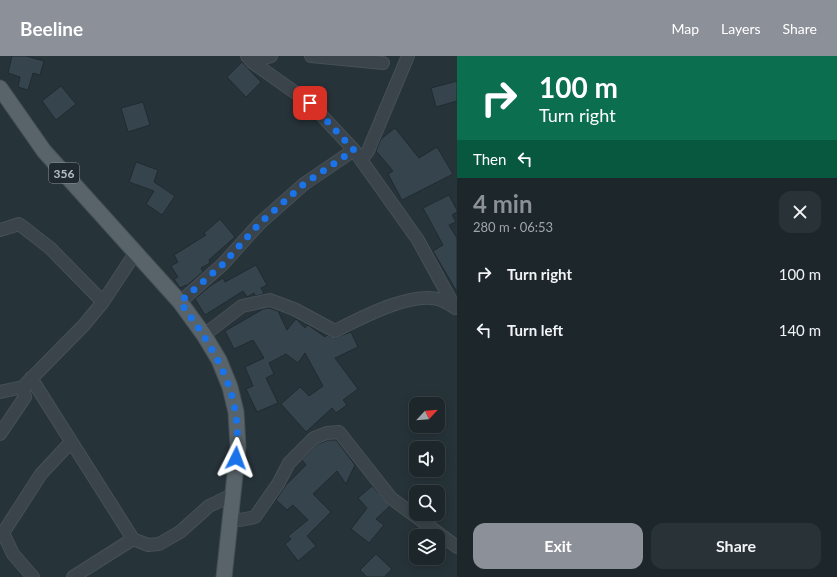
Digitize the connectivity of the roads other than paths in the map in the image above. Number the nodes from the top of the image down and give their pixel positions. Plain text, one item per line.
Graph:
1 (271, 56) edge
2 (311, 56) edge
3 (408, 56) edge
4 (249, 59) edge
5 (383, 63) dead end
6 (0, 88) edge
7 (354, 150) junction
8 (361, 160) junction
9 (0, 230) edge
10 (136, 252) junction
11 (103, 302) junction
12 (180, 302) junction
13 (456, 308) edge
14 (204, 335) junction
15 (27, 382) junction
16 (0, 392) edge
17 (0, 434) edge
18 (71, 442) junction
19 (232, 494) junction
20 (230, 517) junction
21 (133, 539) junction
22 (4, 544) edge
23 (457, 548) edge
24 (33, 577) edge
25 (73, 577) edge
26 (224, 577) edge

1 - 4 street
2 - 5 street
3 - 8 street
4 - 7 street
6 - 10 main road, 356
7 - 8 street
7 - 12 street
8 - 13 street
9 - 11 street
10 - 11 street
10 - 12 main road, 356
11 - 15 street
12 - 14 main road, 356
13 - 14 street
14 - 19 main road, 356
15 - 16 street
15 - 17 street
15 - 18 street
18 - 21 street
18 - 22 street
19 - 20 main road, 356
19 - 21 street
20 - 23 street
20 - 26 main road, 356
21 - 25 street
22 - 24 street

